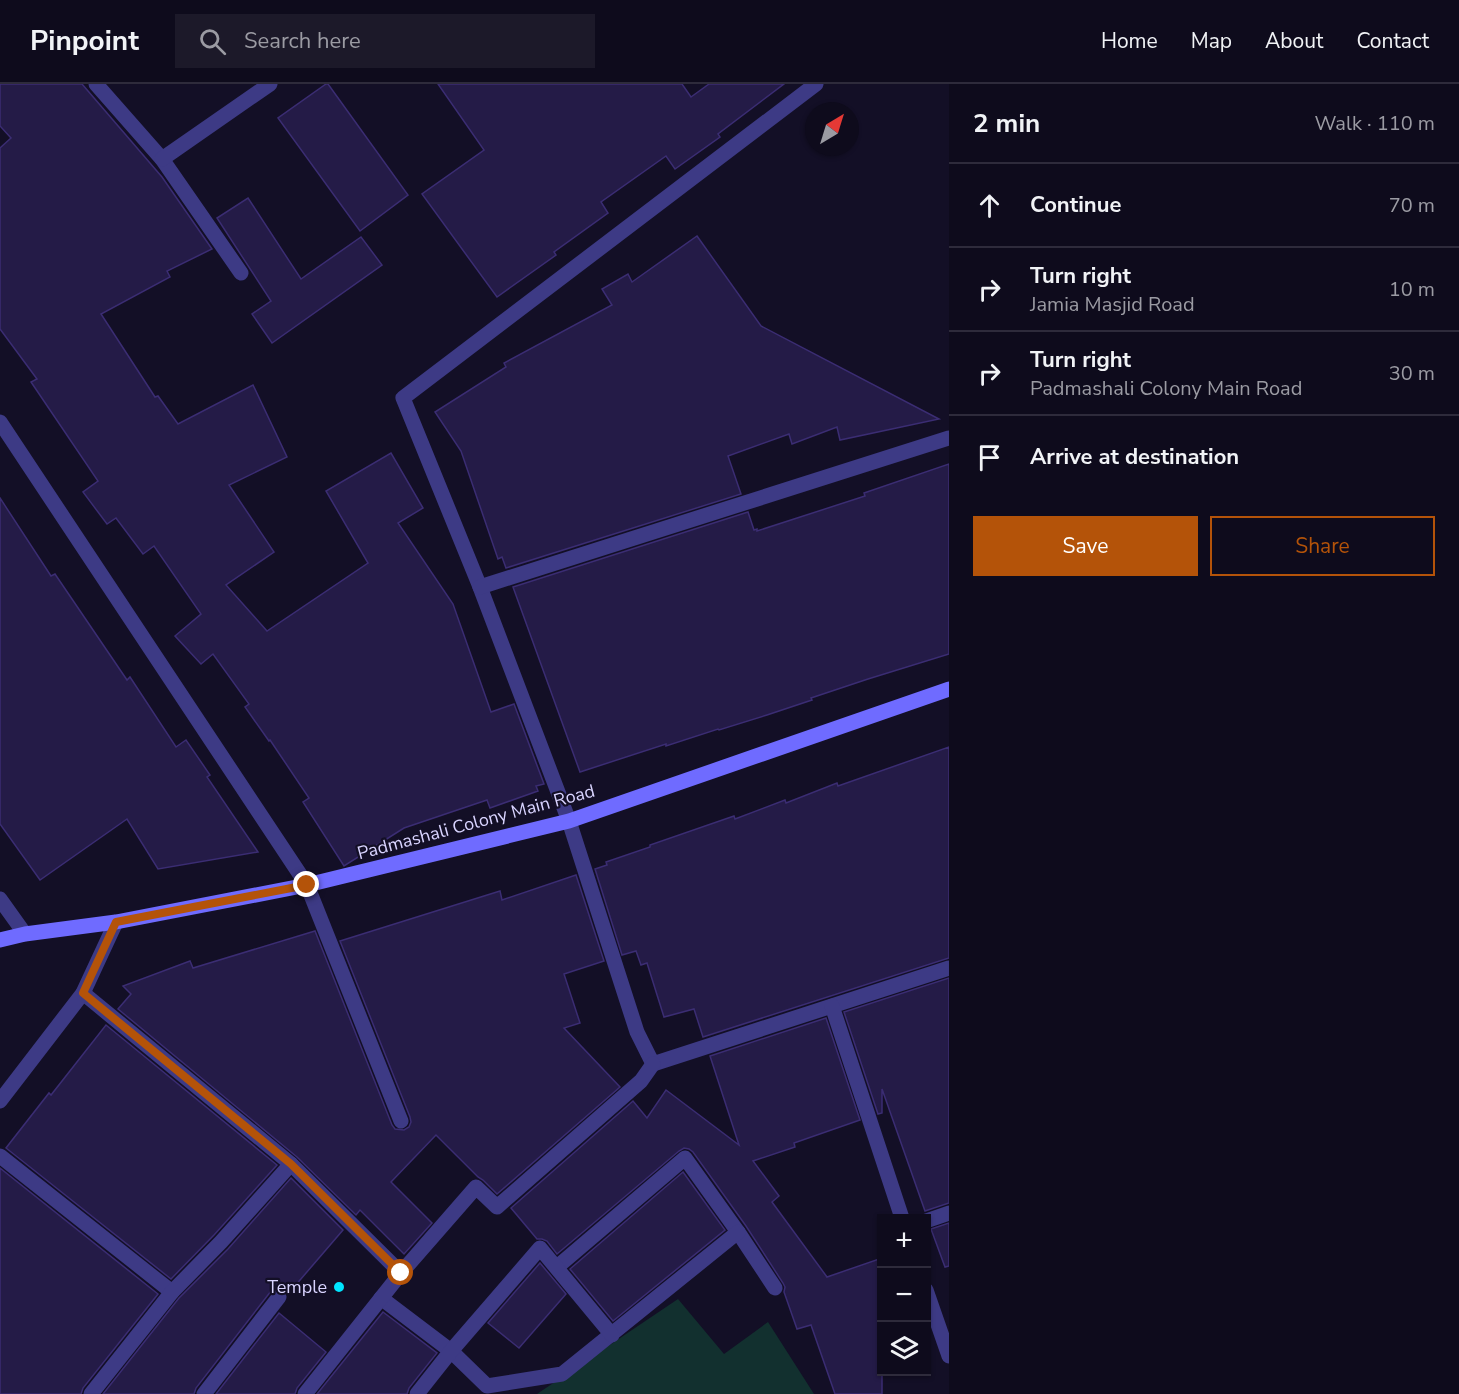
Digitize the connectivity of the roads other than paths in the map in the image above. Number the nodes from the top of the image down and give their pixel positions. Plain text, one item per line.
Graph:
1 (96, 84) edge
2 (270, 84) edge
3 (816, 84) edge
4 (162, 159) junction
5 (241, 273) dead end
6 (0, 422) edge
7 (949, 438) edge
8 (480, 586) junction
9 (949, 689) edge
10 (569, 821) junction
11 (307, 885) junction
12 (0, 899) edge
13 (116, 922) junction
14 (25, 934) junction
15 (0, 940) edge
16 (949, 968) edge
17 (83, 993) junction
18 (831, 1006) junction
19 (653, 1064) junction
20 (0, 1101) edge
21 (401, 1121) dead end
22 (0, 1156) edge
23 (291, 1164) junction
24 (949, 1213) edge
25 (901, 1214) edge
26 (931, 1220) edge
27 (738, 1232) junction
28 (557, 1267) junction
29 (401, 1273) junction
30 (775, 1288) dead end
31 (172, 1292) junction
32 (279, 1298) dead end
33 (381, 1298) junction
34 (931, 1302) edge
35 (612, 1335) junction
36 (451, 1351) junction
37 (949, 1356) edge
38 (91, 1394) edge
39 (204, 1394) edge
40 (305, 1394) edge
41 (417, 1394) edge

1 - 4 street
2 - 4 street
3 - 8 street
4 - 5 street
6 - 11 street
7 - 8 street
8 - 10 street
9 - 10 street, Padmashali Colony Main Road
10 - 11 street, Padmashali Colony Main Road
10 - 19 street
11 - 13 street, Padmashali Colony Main Road
11 - 21 street
12 - 14 street
13 - 14 street, Padmashali Colony Main Road
13 - 17 street
14 - 15 street, Padmashali Colony Main Road
16 - 18 street
17 - 20 street
17 - 23 street
18 - 19 street
18 - 25 street
19 - 29 street
22 - 31 street
23 - 29 street
23 - 31 street
24 - 26 street
27 - 28 street
27 - 30 street
27 - 35 street
28 - 35 street
28 - 36 street
29 - 33 street
31 - 38 street
32 - 39 street
33 - 36 street
33 - 40 street
34 - 37 street
35 - 36 street
36 - 41 street

